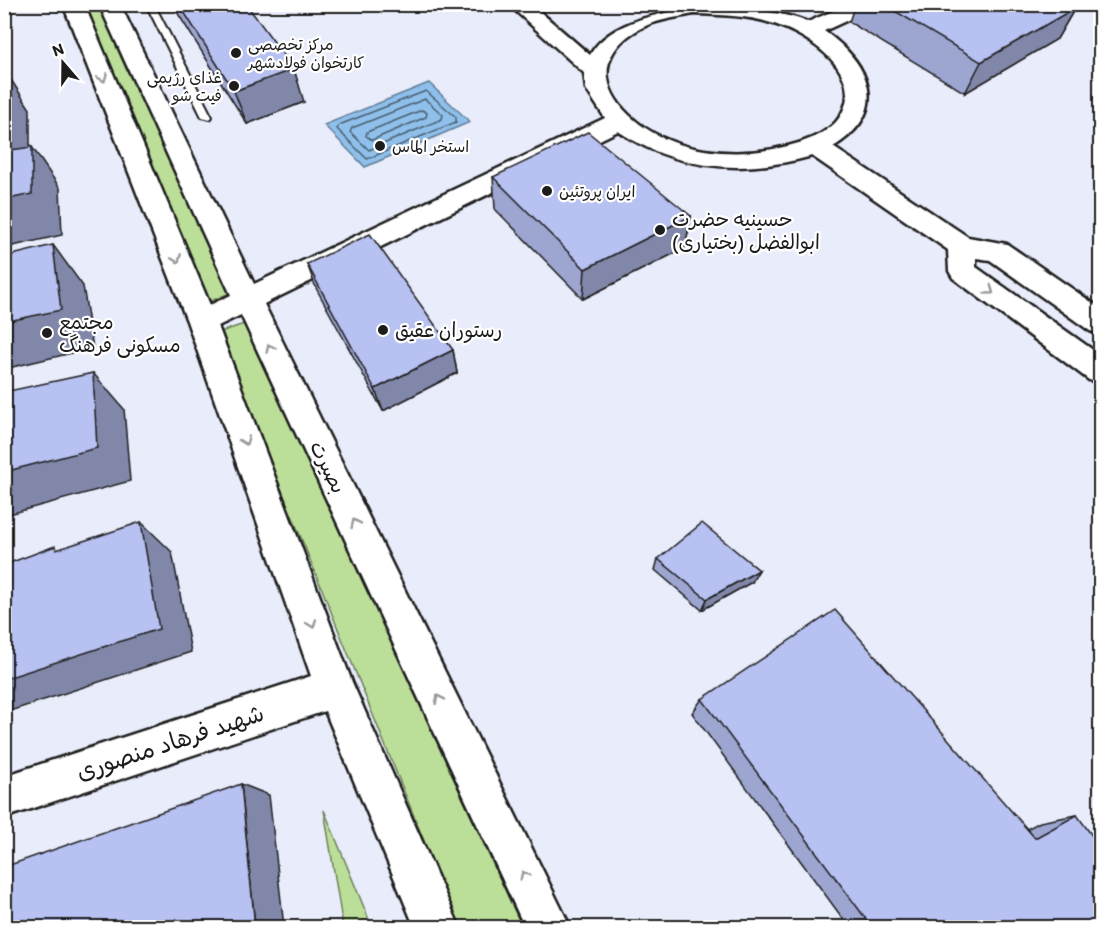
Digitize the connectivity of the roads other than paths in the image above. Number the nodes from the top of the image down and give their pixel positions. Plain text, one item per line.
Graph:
1 (73, 4) edge
2 (110, 4) edge
3 (150, 4) edge
4 (518, 4) edge
5 (867, 4) edge
6 (809, 30) junction
7 (594, 70) junction
8 (207, 117) dead end
9 (619, 121) junction
10 (816, 147) junction
11 (961, 246) junction
12 (248, 300) junction
13 (202, 321) junction
14 (1101, 323) edge
15 (1101, 371) edge
16 (335, 688) junction
17 (4, 797) edge
18 (438, 927) edge
19 (549, 927) edge

1 -> 13 street
2 - 12 street, بصیرت
3 - 8 lane
4 - 7 street
5 - 6 street
6 - 7 street
6 - 10 street
7 - 9 street
9 - 10 street
9 - 12 street
10 - 11 street
11 - 14 street
11 -> 15 street
12 - 13 street
19 -> 12 street, بصیرت
13 -> 16 street
16 - 17 street, شهید فرهاد منصوری
16 - 18 street

